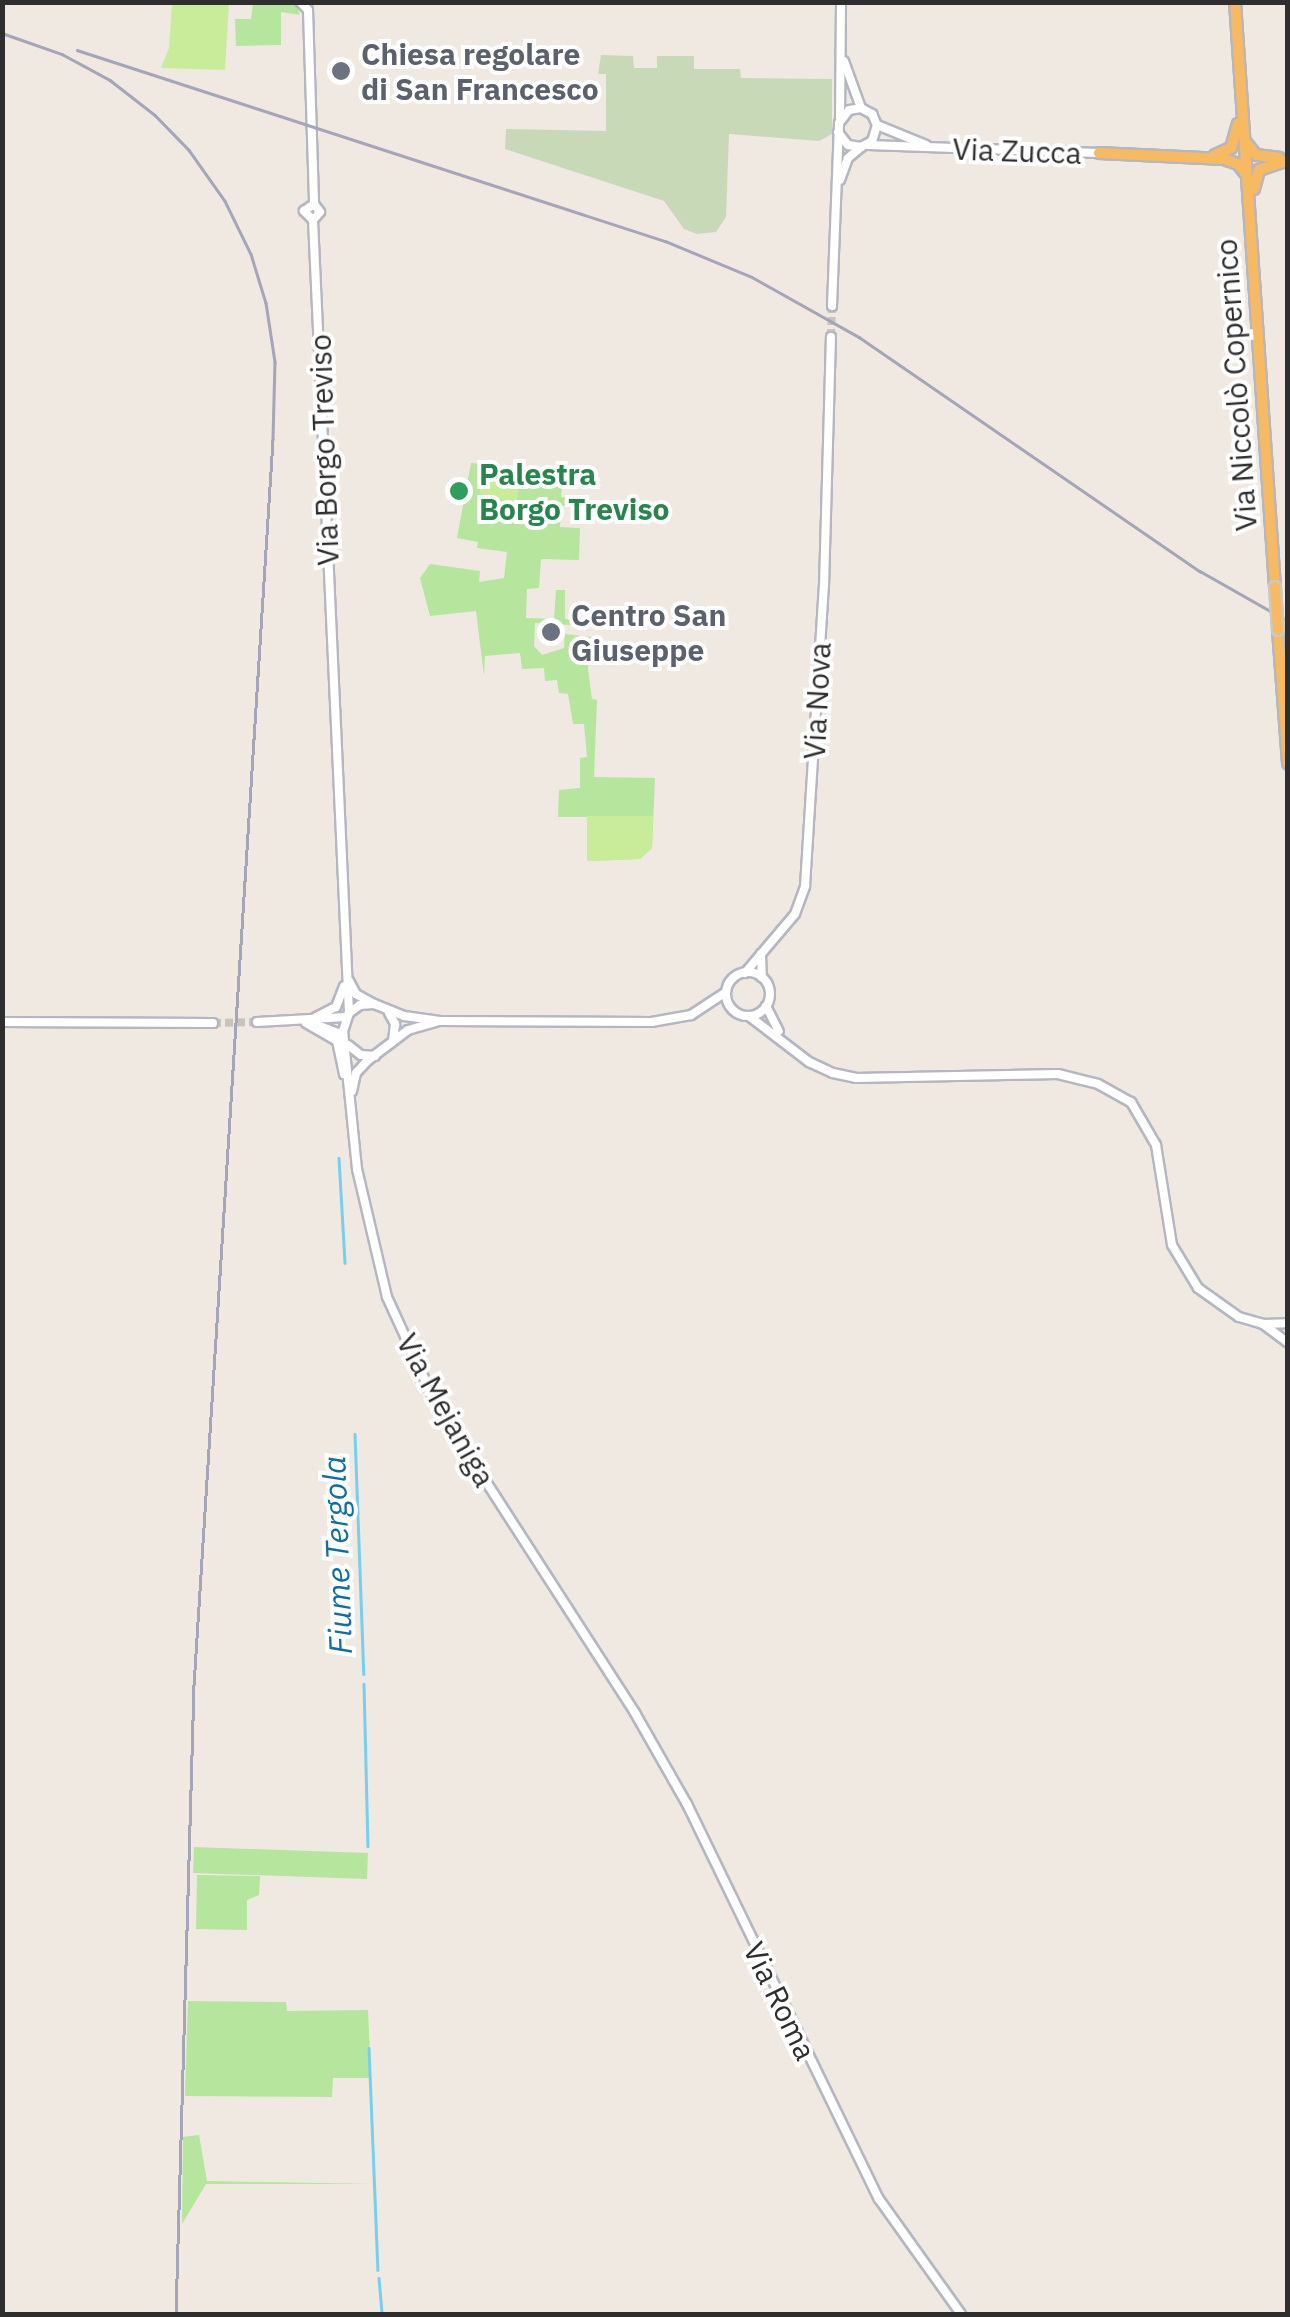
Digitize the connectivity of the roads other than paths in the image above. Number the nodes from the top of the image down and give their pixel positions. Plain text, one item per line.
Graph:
1 (300, 2) edge
2 (317, 2) edge
3 (841, 2) edge
4 (1235, 2) edge
5 (308, 10) junction
6 (840, 42) junction
7 (1239, 69) junction
8 (861, 108) junction
9 (840, 119) junction
10 (877, 125) junction
11 (838, 132) junction
12 (1244, 133) junction
13 (864, 146) junction
14 (936, 148) junction
15 (1098, 153) joint
16 (1204, 156) junction
17 (1288, 159) edge
18 (1247, 179) junction
19 (835, 209) junction
20 (1252, 250) junction
21 (832, 306) tunnel mouth
22 (831, 336) tunnel mouth
23 (334, 681) joint
24 (1288, 764) edge
25 (761, 954) junction
26 (344, 962) junction
27 (744, 972) junction
28 (762, 977) junction
29 (345, 982) junction
30 (726, 992) junction
31 (374, 1004) junction
32 (766, 1006) junction
33 (386, 1010) junction
34 (732, 1010) junction
35 (696, 1012) junction
36 (347, 1015) junction
37 (749, 1016) junction
38 (440, 1021) junction
39 (2, 1022) edge
40 (257, 1022) tunnel mouth
41 (306, 1022) junction
42 (213, 1023) tunnel mouth
43 (344, 1038) junction
44 (784, 1039) junction
45 (393, 1041) junction
46 (374, 1056) junction
47 (349, 1096) junction
48 (350, 1112) junction
49 (1288, 1323) edge
50 (1263, 1324) junction
51 (1288, 1343) edge
52 (614, 1678) joint
53 (961, 2314) edge

1 - 5 main road
2 - 5 main road
3 - 6 main road
4 - 7 highway, Via Niccolò Copernico
5 - 23 main road, Via Borgo Treviso
6 - 8 main road
6 - 9 main road
7 - 12 highway, Via Niccolò Copernico
7 - 16 highway
8 - 9 main road
8 - 10 main road, Via Zucca
9 - 11 main road
10 - 13 main road
10 - 14 main road, Via Zucca
11 - 13 main road, Via Zucca
11 - 19 main road
12 - 17 highway
12 - 18 highway, Via Niccolò Copernico
13 - 14 main road, Via Zucca
13 - 19 main road
14 - 15 main road, Via Zucca
15 - 16 highway
16 - 18 highway
17 - 20 highway
18 - 20 highway, Via Niccolò Copernico
19 - 21 main road
20 - 24 highway, Via Niccolò Copernico, bridge
22 - 25 main road, Via Nova
23 - 26 main road, Via Mejaniga
25 - 27 main road, Via Nova
25 - 28 main road
26 - 29 main road, Via Mejaniga
26 - 31 main road
27 - 28 main road
27 - 30 main road, Via Nova
28 - 32 main road
29 - 36 main road, Via Mejaniga
29 - 41 main road
30 - 34 main road
30 - 35 main road, Via Nova
31 - 33 main road
31 - 36 main road
32 - 37 main road
32 - 44 main road
33 - 38 main road, Via Nova
33 - 45 main road
34 - 35 main road, Via Nova
34 - 37 main road, Via Nova
35 - 38 main road, Via Nova
36 - 41 main road
36 - 43 main road, Via Mejaniga
37 - 44 main road, Via Nova
38 - 45 main road, Via Nova
39 - 42 main road
40 - 41 main road
41 - 43 main road
41 - 47 main road, Via Mejaniga
43 - 46 main road
43 - 47 main road, Via Mejaniga
44 - 50 main road, Via Nova
45 - 46 main road, Via Mejaniga
46 - 48 main road, Via Mejaniga
47 - 48 main road, Via Mejaniga
48 - 52 main road, Via Mejaniga
49 - 50 main road
50 - 51 main road
52 - 53 main road, Via Roma

